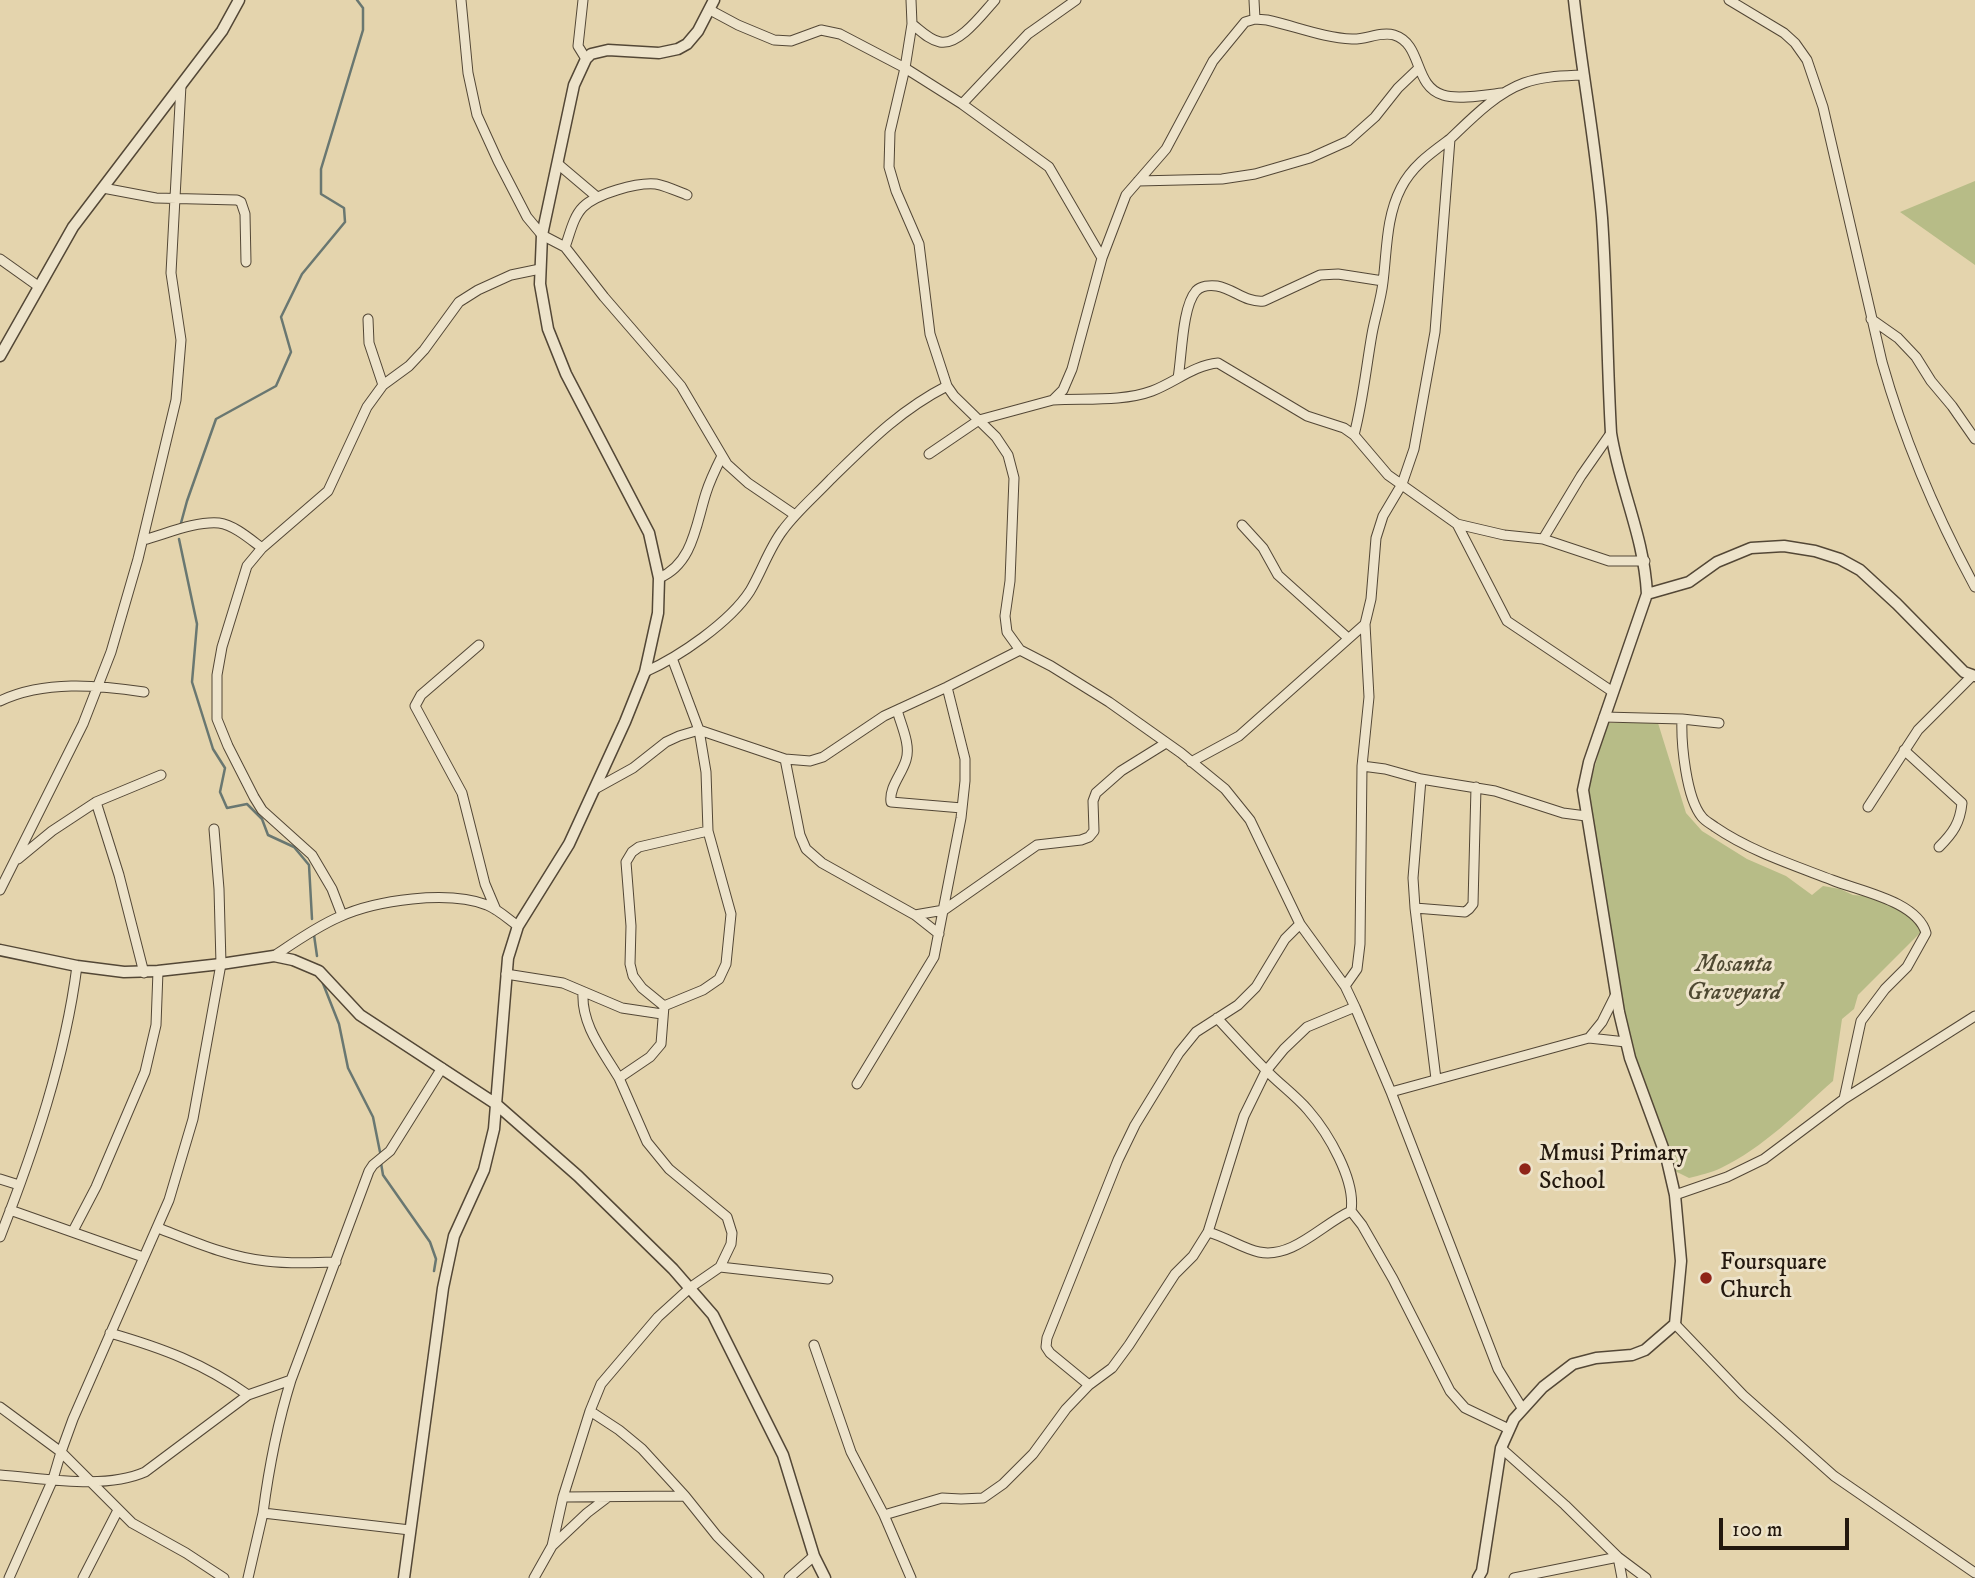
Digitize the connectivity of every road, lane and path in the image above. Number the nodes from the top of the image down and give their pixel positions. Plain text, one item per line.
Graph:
1 (239, 0) edge
2 (461, 0) edge
3 (583, 0) edge
4 (911, 0) edge
5 (995, 0) edge
6 (1076, 0) edge
7 (1254, 0) edge
8 (1574, 0) edge
9 (1729, 0) edge
10 (712, 5) edge
11 (1255, 19) junction
12 (912, 23) junction
13 (586, 59) junction
14 (905, 68) junction
15 (1419, 68) junction
16 (1583, 75) junction
17 (181, 85) junction
18 (1504, 93) junction
19 (962, 104) junction
20 (1450, 139) junction
21 (558, 164) junction
22 (1138, 181) junction
23 (103, 188) junction
24 (687, 195) dead end
25 (597, 197) junction
26 (176, 198) junction
27 (542, 235) junction
28 (565, 247) junction
29 (1102, 258) junction
30 (0, 259) edge
31 (246, 262) dead end
32 (540, 269) junction
33 (1383, 281) junction
34 (38, 286) junction
35 (368, 319) dead end
36 (1871, 319) junction
37 (0, 356) edge
38 (1178, 378) junction
39 (383, 385) junction
40 (947, 386) junction
41 (1053, 400) junction
42 (979, 420) junction
43 (1611, 433) junction
44 (1354, 435) junction
45 (1975, 439) edge
46 (929, 454) dead end
47 (722, 456) junction
48 (1402, 484) junction
49 (795, 515) junction
50 (1457, 524) junction
51 (1242, 525) dead end
52 (1543, 539) junction
53 (143, 540) junction
54 (262, 548) junction
55 (1645, 561) junction
56 (659, 578) junction
57 (1975, 587) edge
58 (1647, 594) junction
59 (1365, 624) junction
60 (1348, 638) junction
61 (479, 645) dead end
62 (1020, 650) junction
63 (672, 658) junction
64 (645, 672) junction
65 (1973, 677) edge
66 (99, 685) junction
67 (947, 687) junction
68 (144, 692) dead end
69 (1613, 692) junction
70 (0, 701) edge
71 (897, 710) junction
72 (1604, 717) junction
73 (1682, 719) junction
74 (1719, 723) dead end
75 (699, 730) junction
76 (1166, 743) junction
77 (1904, 750) junction
78 (785, 759) junction
79 (1191, 762) junction
80 (1362, 766) junction
81 (161, 775) dead end
82 (1421, 779) junction
83 (1476, 787) junction
84 (595, 789) junction
85 (96, 802) junction
86 (1868, 807) dead end
87 (962, 808) junction
88 (1586, 816) junction
89 (214, 829) dead end
90 (708, 831) junction
91 (1939, 847) dead end
92 (14, 862) junction
93 (0, 890) edge
94 (1415, 908) junction
95 (496, 909) junction
96 (944, 910) junction
97 (342, 915) junction
98 (915, 915) junction
99 (1300, 924) junction
100 (518, 926) junction
101 (939, 934) junction
102 (0, 950) edge
103 (274, 956) junction
104 (221, 964) junction
105 (77, 966) junction
106 (158, 971) junction
107 (144, 973) junction
108 (506, 974) junction
109 (1345, 986) junction
110 (583, 992) junction
111 (1616, 994) junction
112 (1355, 1007) junction
113 (663, 1010) junction
114 (1975, 1016) edge
115 (1217, 1017) junction
116 (1589, 1038) junction
117 (1626, 1042) junction
118 (442, 1068) junction
119 (1266, 1071) junction
120 (619, 1078) junction
121 (1436, 1079) junction
122 (857, 1084) dead end
123 (1391, 1092) junction
124 (1844, 1099) junction
125 (496, 1104) junction
126 (0, 1180) edge
127 (19, 1185) junction
128 (1675, 1195) junction
129 (10, 1210) junction
130 (1351, 1211) junction
131 (158, 1228) junction
132 (74, 1231) junction
133 (1208, 1232) junction
134 (0, 1236) edge
135 (144, 1257) junction
136 (336, 1262) junction
137 (720, 1267) junction
138 (828, 1279) dead end
139 (691, 1287) junction
140 (1675, 1324) junction
141 (110, 1333) junction
142 (814, 1345) dead end
143 (291, 1380) junction
144 (1089, 1385) junction
145 (248, 1395) junction
146 (0, 1407) edge
147 (1522, 1408) junction
148 (590, 1411) junction
149 (1509, 1429) junction
150 (1501, 1448) junction
151 (61, 1452) junction
152 (0, 1475) edge
153 (53, 1479) junction
154 (90, 1481) junction
155 (685, 1496) junction
156 (562, 1497) junction
157 (608, 1497) junction
158 (118, 1510) junction
159 (263, 1513) junction
160 (884, 1515) junction
161 (410, 1530) junction
162 (552, 1546) junction
163 (814, 1556) junction
164 (1618, 1557) junction
165 (1975, 1573) edge
166 (9, 1578) edge
167 (83, 1578) edge
168 (224, 1578) edge
169 (248, 1578) edge
170 (404, 1578) edge
171 (534, 1578) edge
172 (759, 1578) edge
173 (789, 1578) edge
174 (825, 1578) edge
175 (911, 1578) edge
176 (1478, 1578) edge
177 (1514, 1578) edge
178 (1622, 1578) edge
179 (1646, 1578) edge

1 - 17 street
2 - 27 street
3 - 13 street
4 - 12 street
5 - 12 street
6 - 19 street
7 - 11 street
8 - 16 street
9 - 36 street
10 - 13 street
10 - 14 street
11 - 15 street
11 - 22 street
12 - 14 street
13 - 21 street
14 - 19 street
14 - 40 street
15 - 18 street
15 - 22 street
16 - 18 street
16 - 43 street
17 - 23 street
17 - 26 street
18 - 20 street
19 - 29 street
20 - 33 street
20 - 48 street
21 - 25 street
21 - 27 street
22 - 29 street
23 - 26 street
23 - 34 street
24 - 25 street
25 - 28 street
26 - 31 street
26 - 53 street
27 - 28 street
27 - 32 street
28 - 47 street
29 - 41 street
30 - 34 street
32 - 39 street
32 - 56 street
33 - 38 street
33 - 44 street
34 - 37 street
35 - 39 street
36 - 45 street
36 - 57 street
38 - 41 street
38 - 44 street
39 - 54 street
40 - 42 street
40 - 49 street
41 - 42 street
42 - 46 street
42 - 62 street
43 - 52 street
43 - 55 street
44 - 48 street
47 - 49 street
47 - 56 street
48 - 50 street
48 - 59 street
49 - 63 street
50 - 52 street
50 - 69 street
51 - 60 street
52 - 55 street
53 - 54 street
53 - 66 street
54 - 97 street
55 - 58 street
56 - 64 street
58 - 65 street
58 - 69 street
59 - 60 street
59 - 80 street
60 - 79 street
61 - 95 street
62 - 67 street
62 - 76 street
63 - 64 street
63 - 75 street
64 - 84 street
65 - 77 street
66 - 68 street
66 - 70 street
66 - 92 street
67 - 71 street
67 - 87 street
69 - 72 street
71 - 78 street
71 - 87 street
72 - 73 street
72 - 88 street
73 - 74 street
73 - 124 street
75 - 78 street
75 - 84 street
75 - 90 street
76 - 79 street
76 - 96 street
77 - 86 street
77 - 91 street
78 - 98 street
79 - 99 street
80 - 82 street
80 - 109 street
81 - 85 street
82 - 83 street
82 - 94 street
83 - 88 street
83 - 94 street
84 - 100 street
85 - 92 street
85 - 107 street
87 - 96 street
88 - 111 street
89 - 104 street
90 - 113 street
90 - 113 street
92 - 93 street
94 - 121 street
95 - 97 street
95 - 100 street
96 - 98 street
96 - 101 street
97 - 103 street
98 - 101 street
99 - 109 street
99 - 115 street
100 - 108 street
101 - 122 street
102 - 105 street
103 - 104 street
103 - 118 street
104 - 106 street
104 - 131 street
105 - 107 street
105 - 127 street
106 - 107 street
106 - 132 street
108 - 110 street
108 - 125 street
109 - 112 street
110 - 113 street
110 - 120 street
111 - 116 street
111 - 117 street
112 - 119 street
112 - 123 street
113 - 120 street
114 - 124 street
115 - 119 street
115 - 144 street
116 - 117 street
116 - 121 street
117 - 128 street
118 - 125 street
118 - 136 street
119 - 130 street
119 - 133 street
120 - 137 street
121 - 123 street
123 - 147 street
124 - 128 street
125 - 139 street
125 - 161 street
126 - 127 street
127 - 129 street
128 - 140 street
129 - 132 street
129 - 134 street
130 - 133 street
130 - 149 street
131 - 135 street
131 - 136 street
132 - 135 street
133 - 144 street
135 - 141 street
136 - 143 street
137 - 138 street
137 - 139 street
139 - 148 street
139 - 163 street
140 - 147 street
140 - 165 street
141 - 145 street
141 - 151 street
142 - 160 street
143 - 145 street
143 - 159 street
144 - 160 street
145 - 154 street
146 - 151 street
147 - 149 street
148 - 155 street
148 - 156 street
149 - 150 street
150 - 164 street
150 - 176 street
151 - 153 street
151 - 154 street
152 - 153 street
153 - 154 street
153 - 166 street
154 - 158 street
155 - 157 street
155 - 172 street
156 - 157 street
156 - 162 street
157 - 162 street
158 - 167 street
158 - 168 street
159 - 161 street
159 - 169 street
160 - 175 street
161 - 170 street
162 - 171 street
163 - 173 street
163 - 174 street
164 - 177 street
164 - 178 street
164 - 179 street

